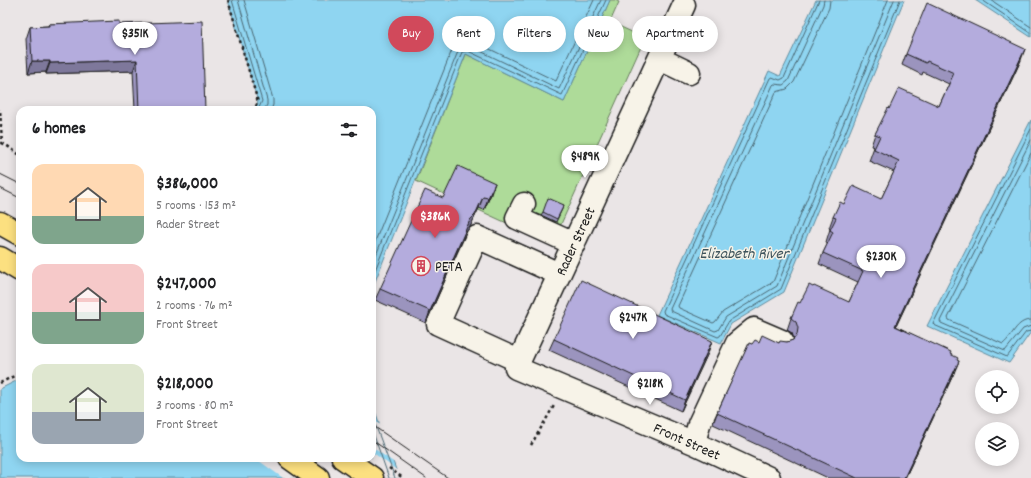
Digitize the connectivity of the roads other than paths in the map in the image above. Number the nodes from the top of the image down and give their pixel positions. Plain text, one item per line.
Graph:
1 (684, 5) dead end
2 (660, 59) junction
3 (689, 73) dead end
4 (524, 204) dead end
5 (0, 223) edge
6 (16, 232) edge
7 (574, 244) junction
8 (0, 258) edge
9 (16, 268) edge
10 (559, 274) junction
11 (782, 341) edge
12 (518, 364) junction
13 (694, 443) junction
14 (296, 462) edge
15 (349, 462) edge
16 (318, 478) edge
17 (372, 478) edge
18 (769, 478) edge

1 - 2 street, Rader Street
2 - 3 street
2 - 7 street, Rader Street
4 - 7 street
5 - 6 main road
7 - 10 street, Rader Street
8 - 9 main road
10 - 12 street, Rader Street
10 - 12 street, Front Street
11 - 13 street
12 - 13 street, Front Street
13 - 18 street, Front Street
14 - 16 main road
15 - 17 main road

